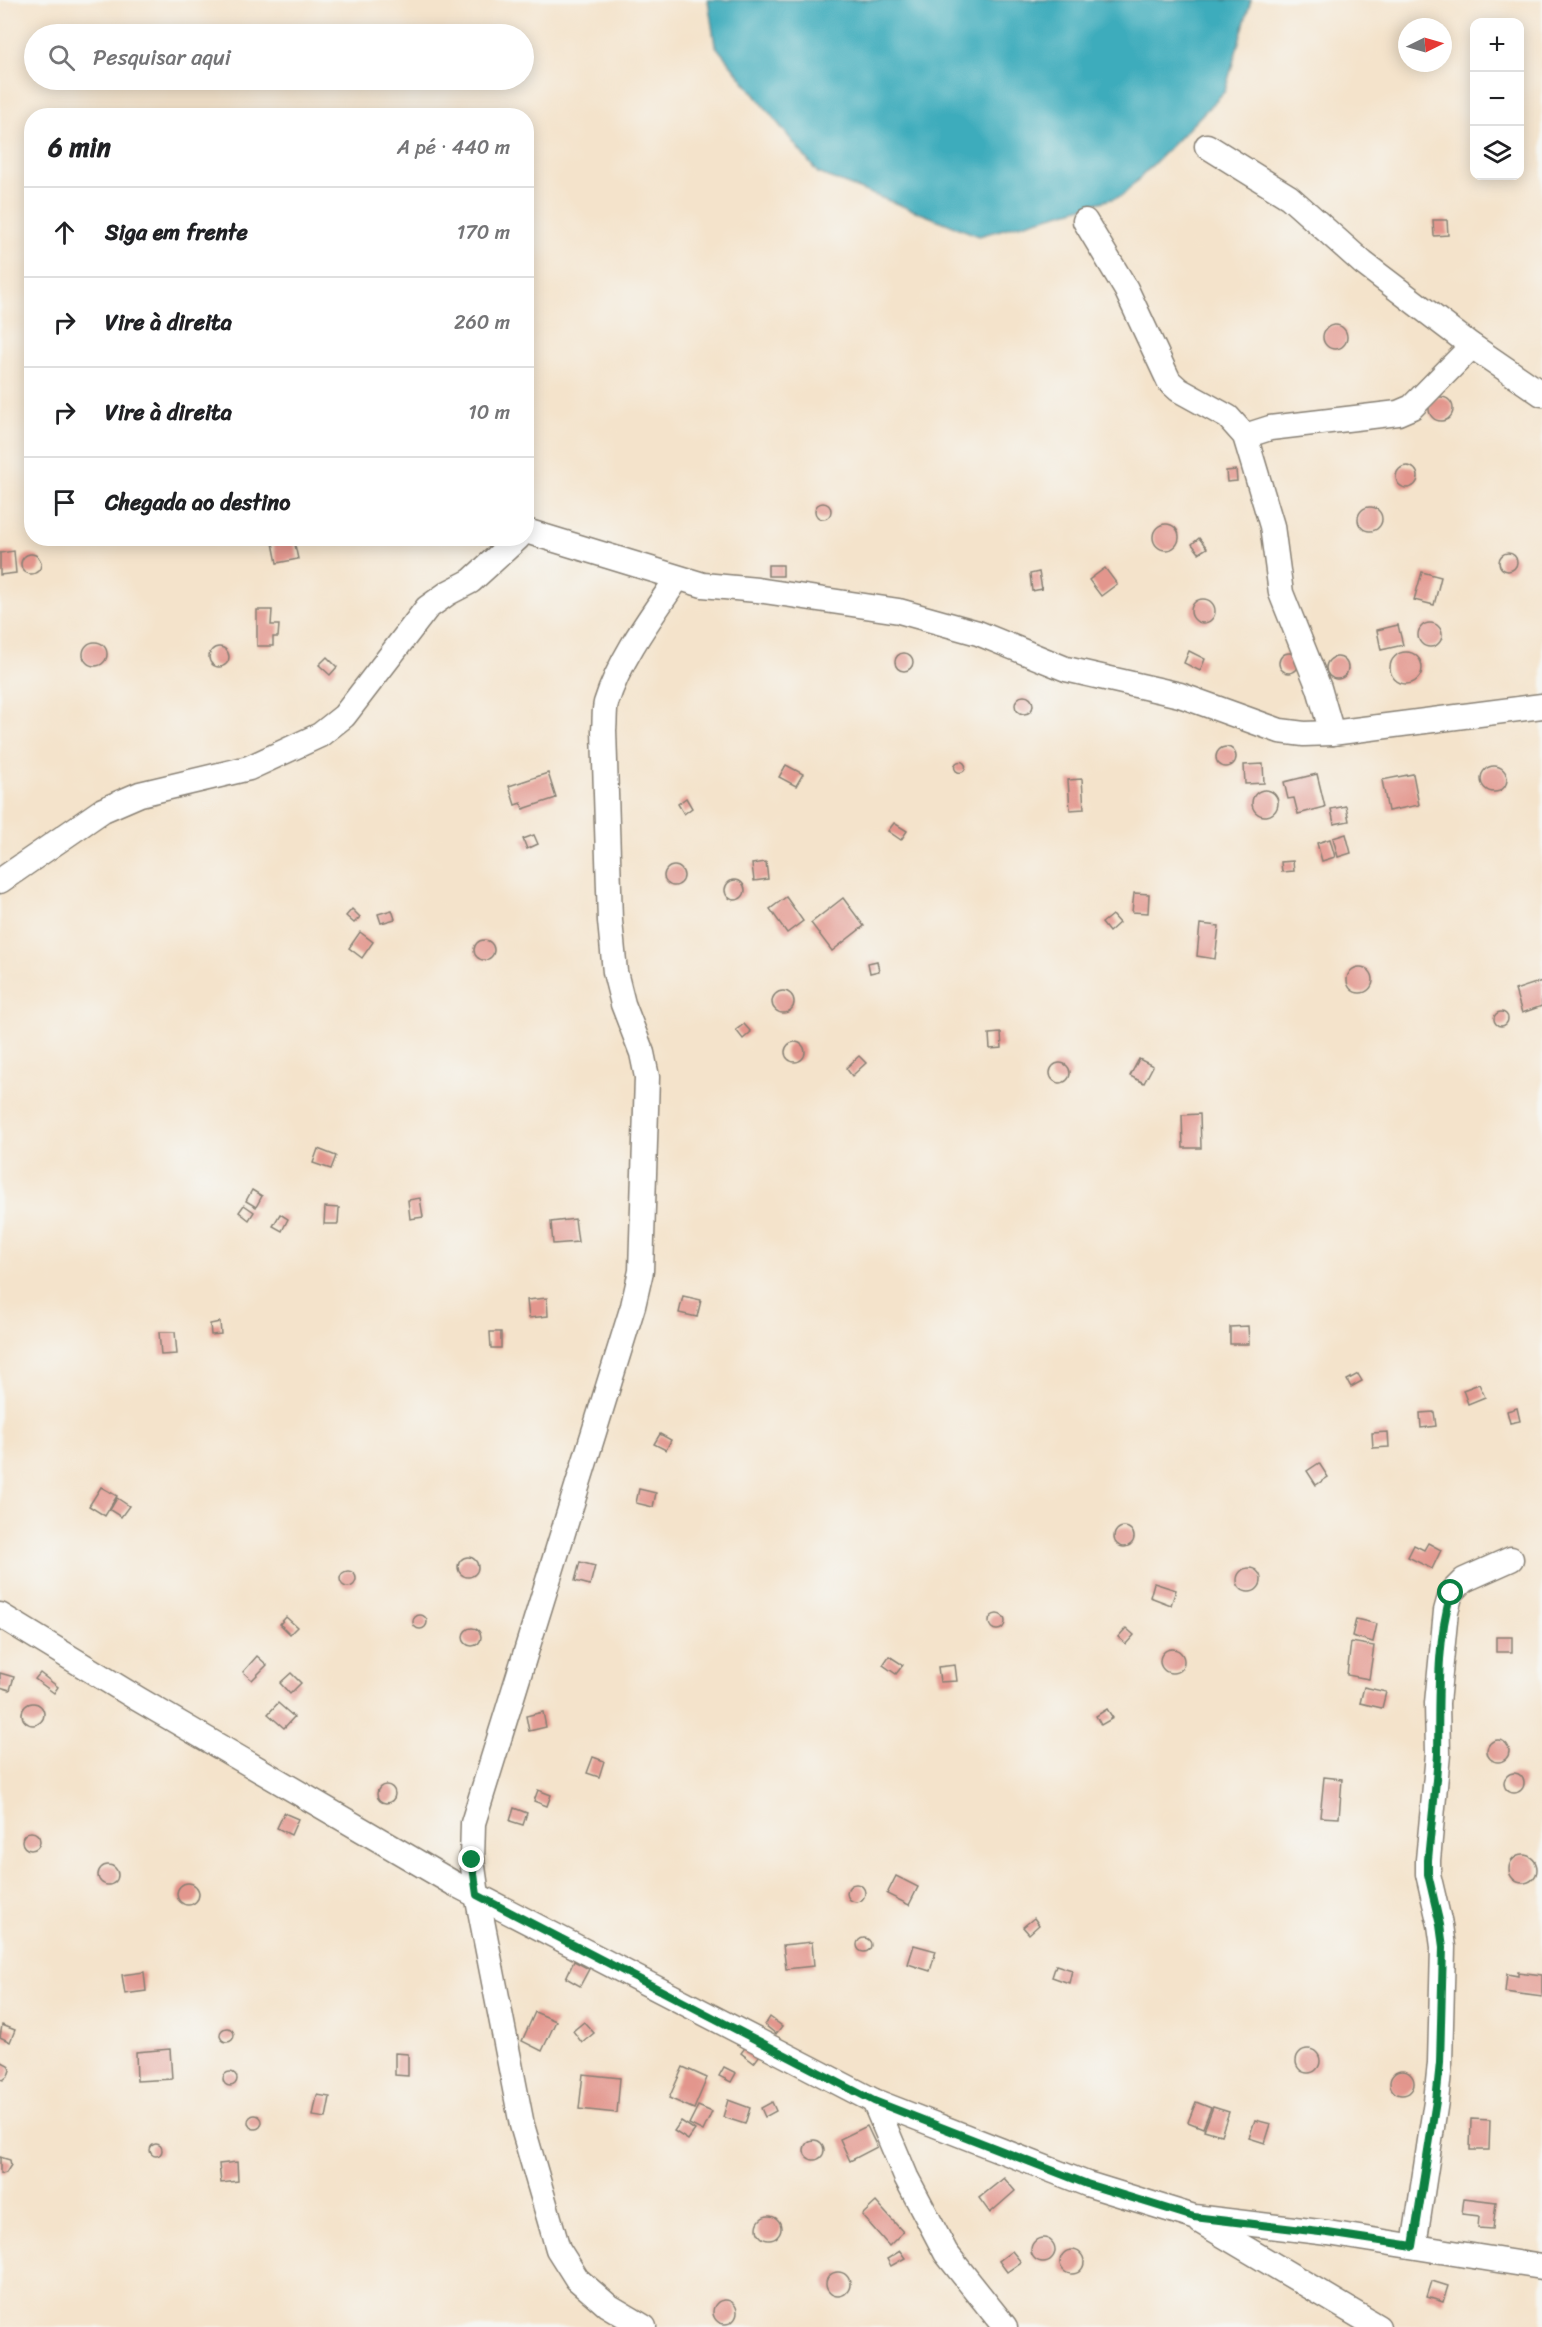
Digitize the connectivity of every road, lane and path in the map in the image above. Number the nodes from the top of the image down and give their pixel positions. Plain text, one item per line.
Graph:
1 (1207, 146) dead end
2 (1085, 221) dead end
3 (1472, 346) junction
4 (1542, 394) edge
5 (1245, 436) junction
6 (534, 533) edge
7 (509, 546) edge
8 (677, 579) junction
9 (1542, 706) edge
10 (1332, 733) junction
11 (0, 881) edge
12 (1511, 1559) dead end
13 (0, 1615) edge
14 (477, 1895) junction
15 (874, 2101) junction
16 (1194, 2217) junction
17 (1413, 2246) junction
18 (1542, 2267) edge
19 (644, 2327) edge
20 (1005, 2327) edge
21 (1378, 2327) edge

1 - 3 street
2 - 5 street
3 - 4 street
3 - 5 street
5 - 10 street
6 - 8 street
7 - 11 street
8 - 10 street
8 - 14 street
9 - 10 street
12 - 17 street
13 - 14 street
14 - 15 street
14 - 19 street
15 - 16 street
15 - 20 street
16 - 17 street
16 - 21 street
17 - 18 street

